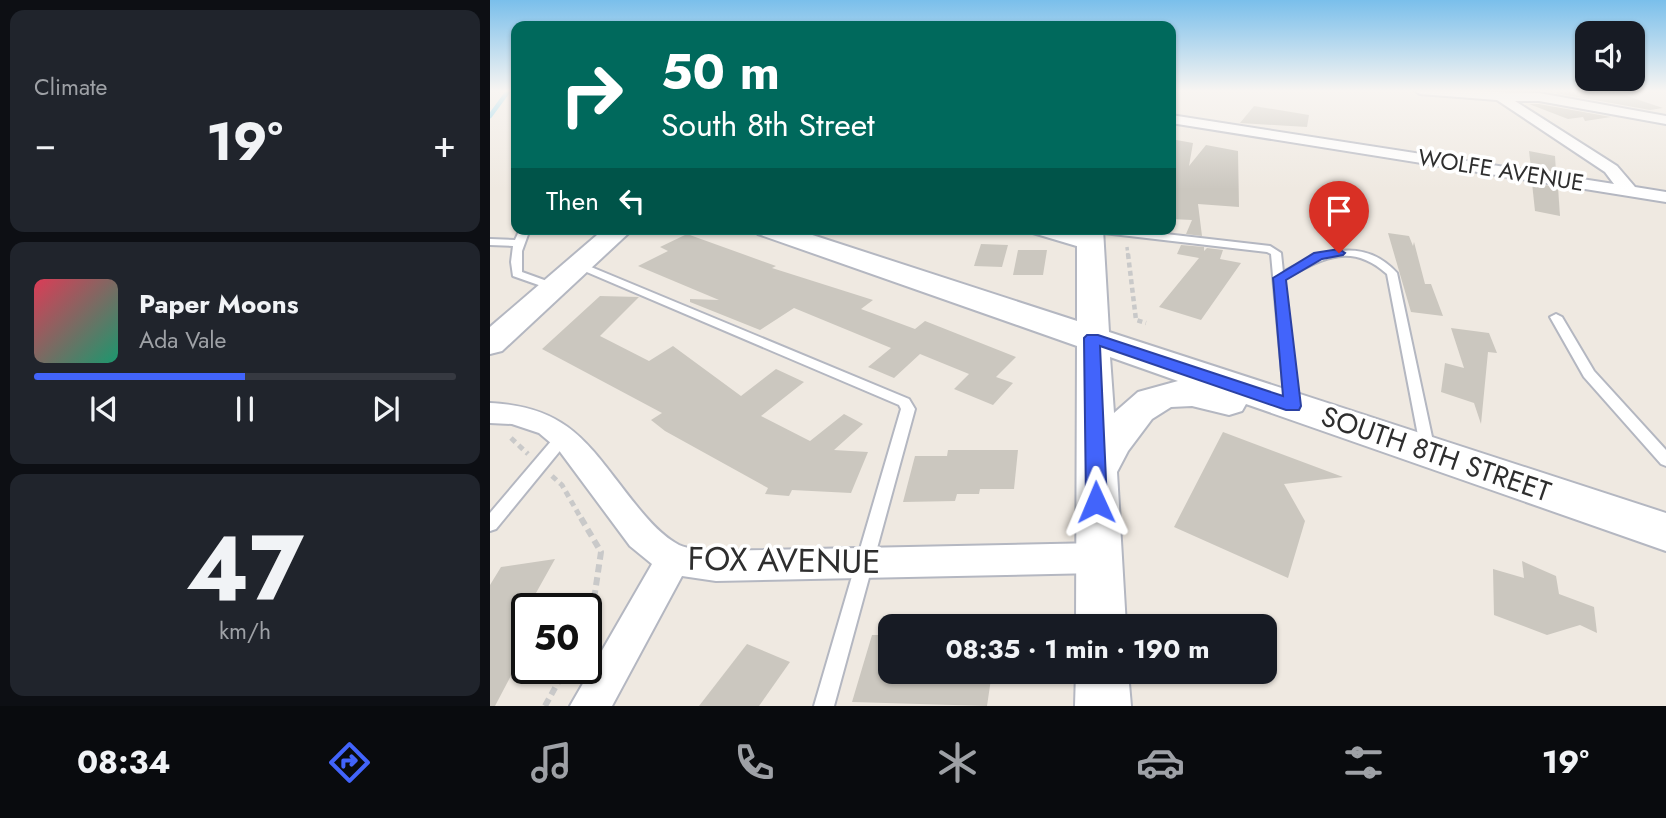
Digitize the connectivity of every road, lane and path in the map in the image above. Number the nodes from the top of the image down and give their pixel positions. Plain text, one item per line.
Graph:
1 (1196, 123) edge
2 (1540, 123) edge
3 (1629, 191) junction
4 (1666, 197) edge
5 (522, 235) edge
6 (613, 235) edge
7 (785, 235) edge
8 (1092, 235) edge
9 (1125, 235) edge
10 (1152, 235) edge
11 (490, 242) edge
12 (518, 243) junction
13 (579, 265) junction
14 (1279, 278) junction
15 (554, 288) junction
16 (1556, 317) dead end
17 (1146, 323) dead end
18 (1092, 338) junction
19 (490, 344) edge
20 (1292, 406) junction
21 (495, 424) edge
22 (1355, 427) junction
23 (563, 437) junction
24 (1428, 451) junction
25 (1666, 460) edge
26 (540, 465) junction
27 (1096, 474) junction
28 (490, 524) edge
29 (1666, 532) edge
30 (1098, 558) junction
31 (673, 560) junction
32 (864, 562) junction
33 (595, 593) edge
34 (1100, 614) edge
35 (557, 684) edge
36 (1103, 684) edge
37 (545, 706) edge
38 (590, 706) edge
39 (824, 706) edge
40 (1104, 706) edge

1 - 3 street, WOLFE AVENUE
2 - 3 street
3 - 4 street, WOLFE AVENUE
5 - 12 lane
6 - 13 main road
7 - 18 main road, SOUTH 8TH STREET
8 - 18 main road
9 - 17 path
10 - 14 lane
11 - 12 lane
12 - 15 lane
13 - 15 main road
13 - 32 lane
14 - 20 lane
14 - 24 lane
15 - 19 main road
16 - 25 lane
18 - 20 main road, SOUTH 8TH STREET
18 - 27 main road
20 - 22 main road, SOUTH 8TH STREET
21 - 23 street, FOX AVENUE
21 - 26 path
22 - 24 main road, SOUTH 8TH STREET
22 - 27 main road
23 - 26 lane
23 - 31 street, FOX AVENUE
24 - 29 main road, SOUTH 8TH STREET
26 - 28 lane
26 - 33 path
27 - 30 main road
30 - 32 street, FOX AVENUE
30 - 34 main road
31 - 32 street, FOX AVENUE
31 - 38 street
32 - 39 lane
35 - 37 path
36 - 40 main road

